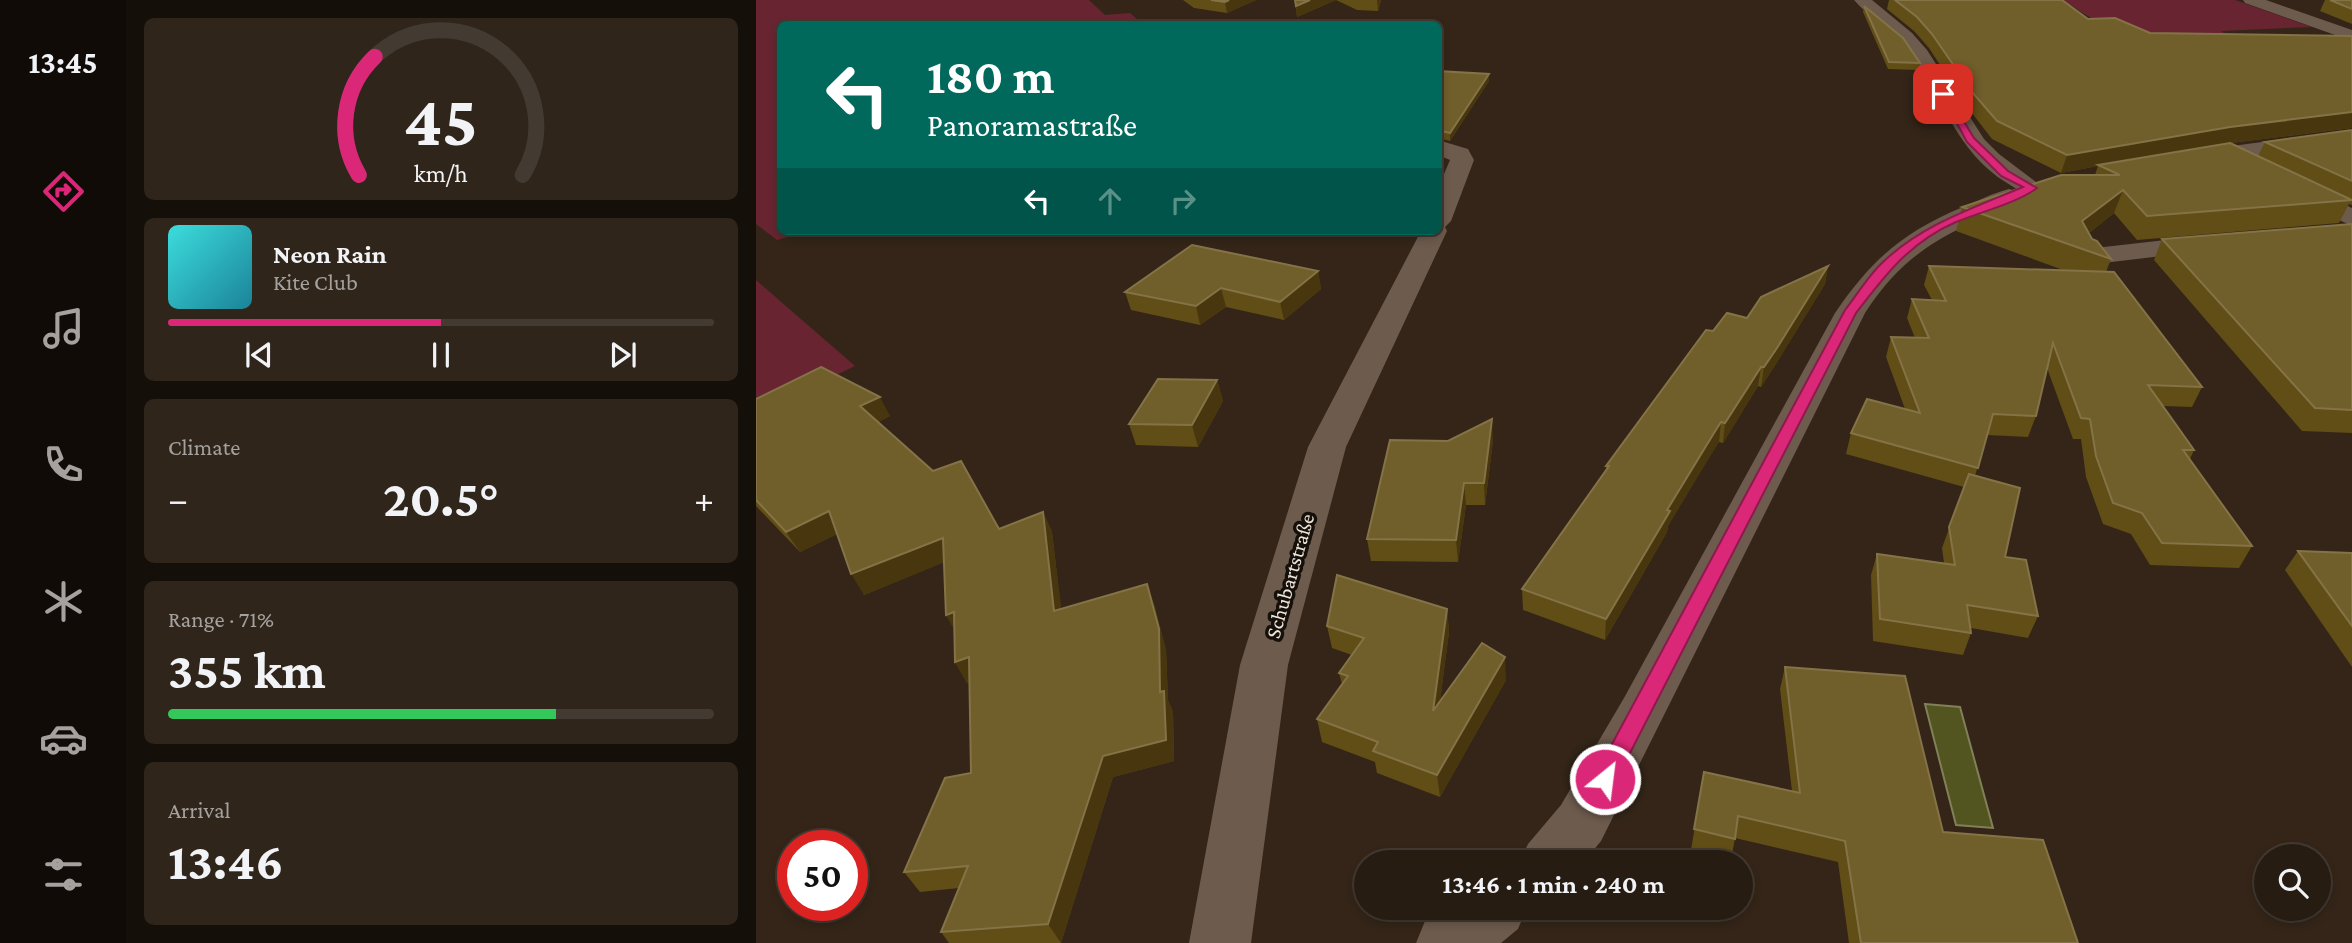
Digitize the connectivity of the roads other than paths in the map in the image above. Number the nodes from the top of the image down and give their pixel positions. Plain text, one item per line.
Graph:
1 (1862, 0) edge
2 (2255, 1) edge
3 (2297, 2) edge
4 (2352, 36) edge
5 (2352, 136) edge
6 (1442, 148) edge
7 (2223, 154) junction
8 (2173, 162) edge
9 (1442, 211) edge
10 (2352, 218) edge
11 (1432, 235) edge
12 (2233, 241) edge
13 (2095, 256) edge
14 (1559, 850) edge
15 (1482, 920) edge
16 (1220, 943) edge
17 (1447, 943) edge

1 - 14 street
2 - 3 street
2 - 4 street
5 - 7 street
6 - 9 street
7 - 8 street
7 - 10 street
11 - 16 street, Schubartstraße
12 - 13 street
15 - 17 street

